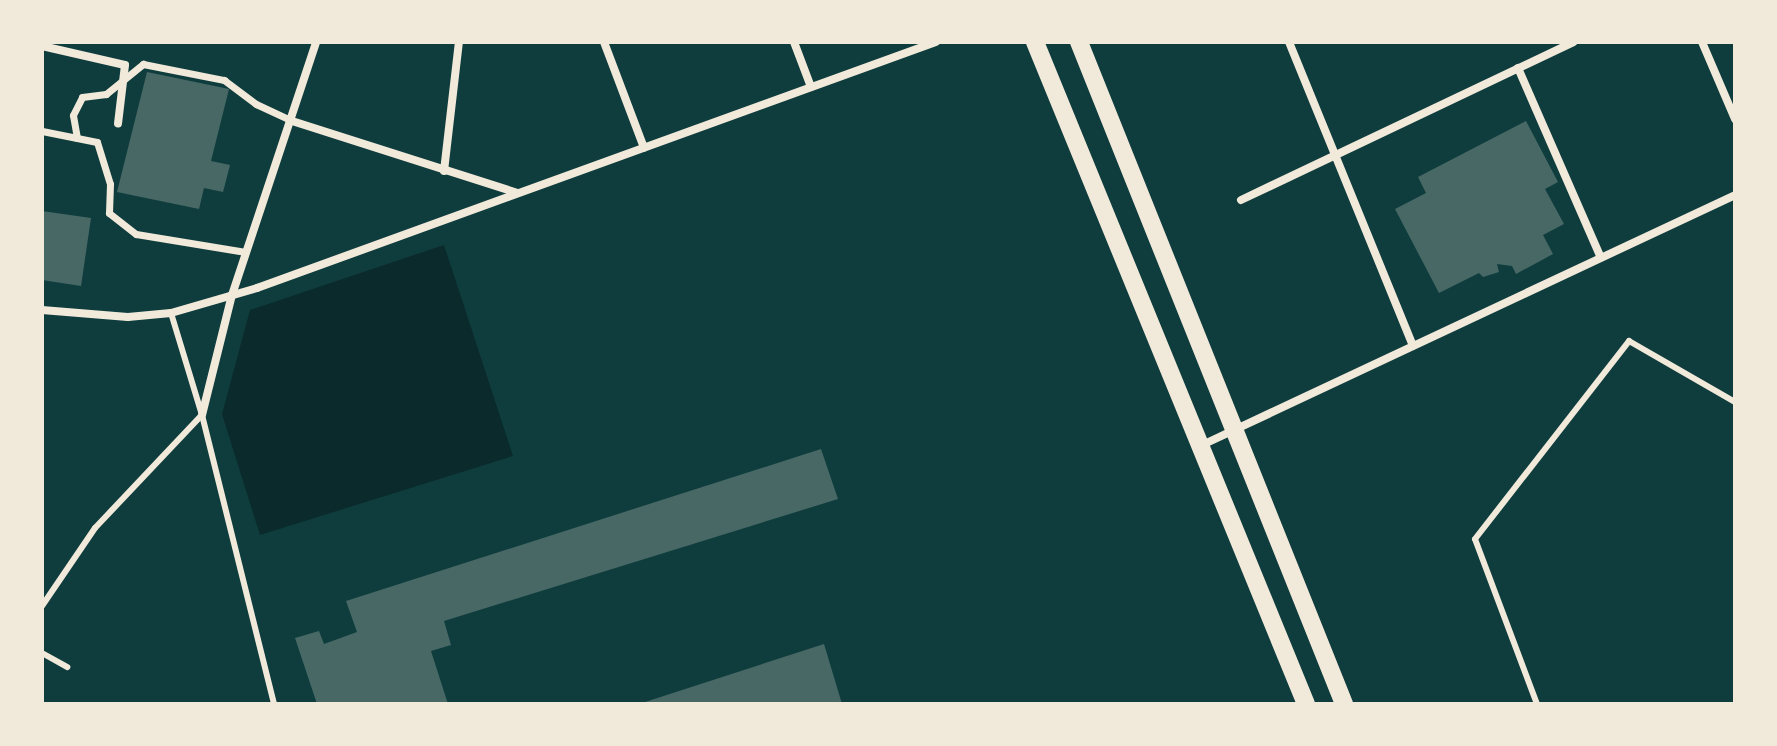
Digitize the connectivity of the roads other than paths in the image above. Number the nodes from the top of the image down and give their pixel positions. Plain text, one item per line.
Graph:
1 (316, 42) edge
2 (459, 42) edge
3 (604, 42) edge
4 (794, 42) edge
5 (936, 42) edge
6 (1035, 42) edge
7 (1079, 42) edge
8 (1289, 42) edge
9 (1573, 42) edge
10 (1702, 42) edge
11 (42, 46) edge
12 (1518, 68) junction
13 (811, 87) junction
14 (1735, 119) edge
15 (292, 121) junction
16 (118, 124) dead end
17 (42, 131) edge
18 (77, 138) junction
19 (644, 148) junction
20 (1334, 155) junction
21 (444, 171) junction
22 (518, 193) junction
23 (1735, 195) edge
24 (1241, 200) dead end
25 (246, 252) junction
26 (1601, 258) junction
27 (232, 295) junction
28 (42, 310) edge
29 (171, 313) junction
30 (1413, 346) junction
31 (1735, 402) edge
32 (202, 415) junction
33 (1235, 429) junction
34 (1199, 446) junction
35 (42, 606) edge
36 (42, 653) edge
37 (67, 667) dead end
38 (274, 704) edge
39 (1306, 704) edge
40 (1344, 704) edge
41 (1537, 704) edge

1 - 15 street
2 - 21 street
3 - 19 street
4 - 13 street
5 - 13 street
6 - 34 main road
7 - 33 main road
8 - 20 street
9 - 12 street
10 - 14 street
11 - 16 street
12 - 20 street
12 - 26 street
13 - 19 street
15 - 18 street
15 - 21 street
15 - 25 street
17 - 18 street
18 - 25 street
19 - 22 street
20 - 24 street
20 - 30 street
21 - 22 street
22 - 27 street
23 - 26 street
25 - 27 street
26 - 30 street
27 - 29 street
27 - 32 street
28 - 29 street
29 - 32 lane
30 - 33 street
31 - 41 lane
32 - 35 lane
32 - 38 lane
33 - 34 street
33 - 40 main road
34 - 39 main road
36 - 37 lane

